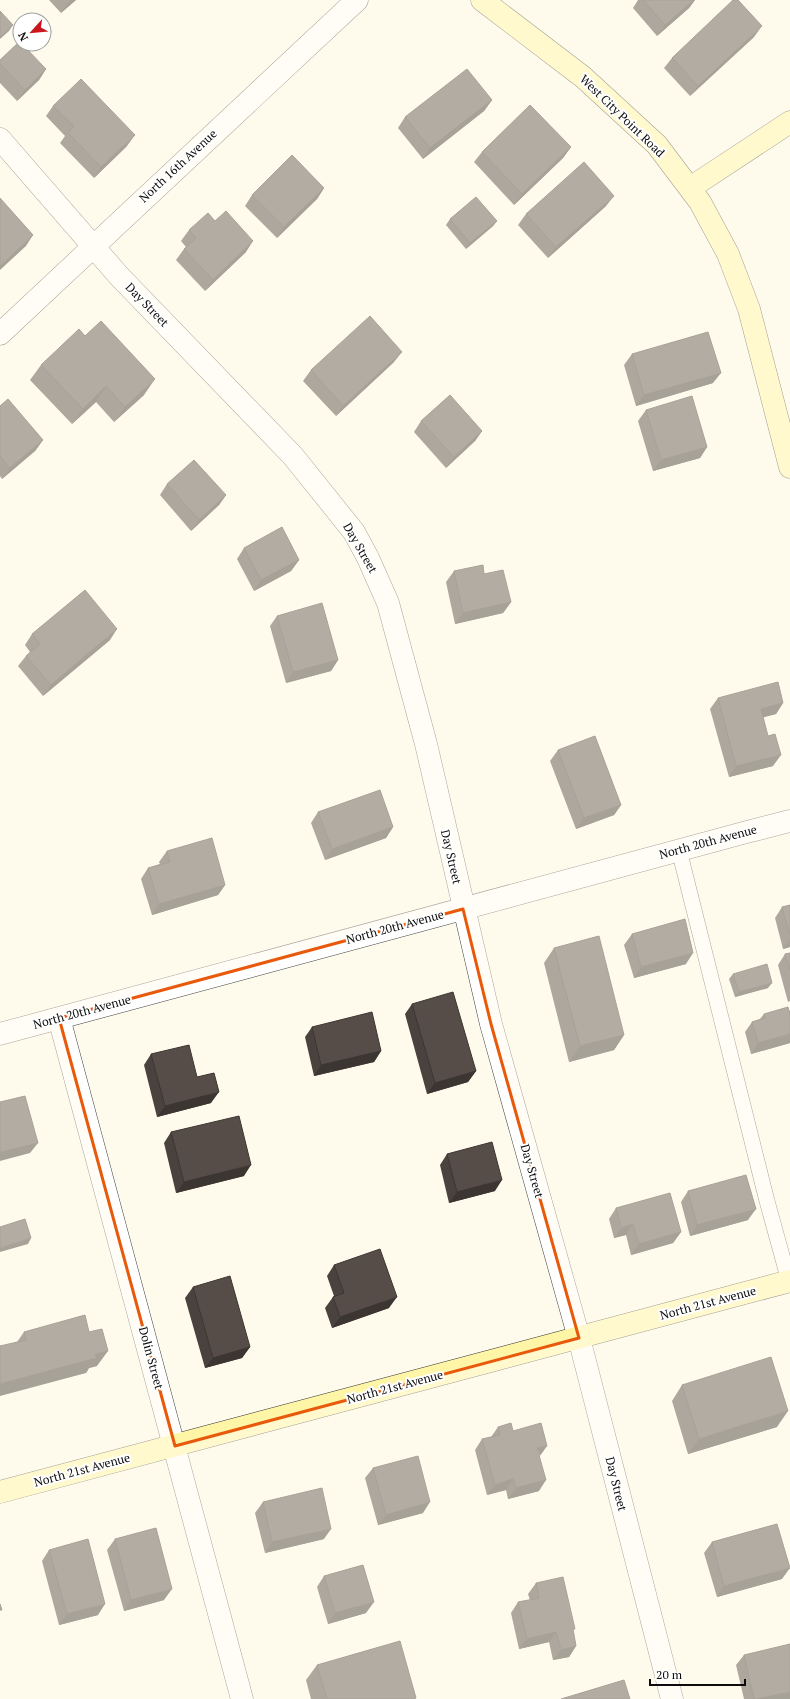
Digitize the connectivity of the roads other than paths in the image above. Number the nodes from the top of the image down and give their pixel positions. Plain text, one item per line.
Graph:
1 (356, 0) edge
2 (482, 0) edge
3 (790, 122) edge
4 (0, 139) edge
5 (690, 188) junction
6 (93, 245) junction
7 (0, 334) edge
8 (790, 467) edge
9 (790, 821) edge
10 (679, 850) junction
11 (463, 909) junction
12 (59, 1018) junction
13 (0, 1034) edge
14 (790, 1281) edge
15 (579, 1338) junction
16 (175, 1446) junction
17 (0, 1492) edge
18 (242, 1699) edge
19 (672, 1699) edge

1 - 6 street, North 16th Avenue
2 - 5 street, West City Point Road
3 - 5 street
4 - 6 street, Day Street
5 - 8 street, West City Point Road
6 - 7 street, North 16th Avenue
6 - 11 street, Day Street
9 - 10 street, North 20th Avenue
10 - 11 street, North 20th Avenue
10 - 14 lane
11 - 12 street, North 20th Avenue
11 - 15 street, Day Street
12 - 13 street, North 20th Avenue
12 - 16 street, Dolin Street
14 - 15 street, North 21st Avenue
15 - 16 street, North 21st Avenue
15 - 19 street, Day Street
16 - 17 street, North 21st Avenue
16 - 18 street, Dolin Street

